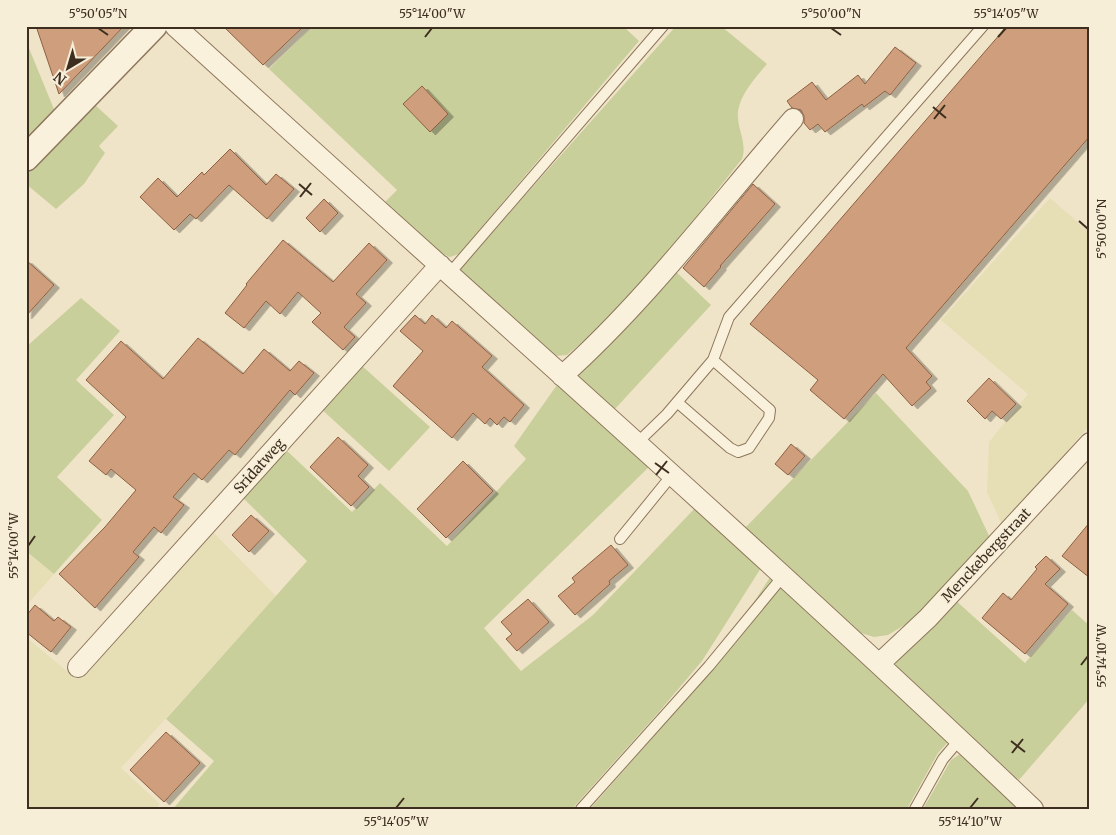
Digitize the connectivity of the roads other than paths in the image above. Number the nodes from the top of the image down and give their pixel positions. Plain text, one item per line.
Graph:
1 (154, 26) edge
2 (175, 26) edge
3 (664, 26) edge
4 (983, 26) edge
5 (793, 119) dead end
6 (26, 158) edge
7 (445, 269) junction
8 (713, 360) junction
9 (562, 376) junction
10 (677, 402) junction
11 (1090, 443) edge
12 (637, 444) junction
13 (672, 475) junction
14 (620, 539) dead end
15 (784, 575) junction
16 (879, 664) junction
17 (78, 667) dead end
18 (960, 739) junction
19 (581, 809) edge
20 (915, 809) edge
21 (1033, 809) edge

1 - 6 street
2 - 7 street
3 - 7 lane
4 - 8 lane
5 - 9 street
7 - 9 street
7 - 17 street, Sridatweg
8 - 10 lane
8 - 10 lane
9 - 12 street
10 - 12 lane
11 - 16 street, Menckebergstraat
12 - 13 street
13 - 14 lane
13 - 15 street
15 - 16 street
15 - 19 lane
16 - 18 street
18 - 20 lane
18 - 21 street

